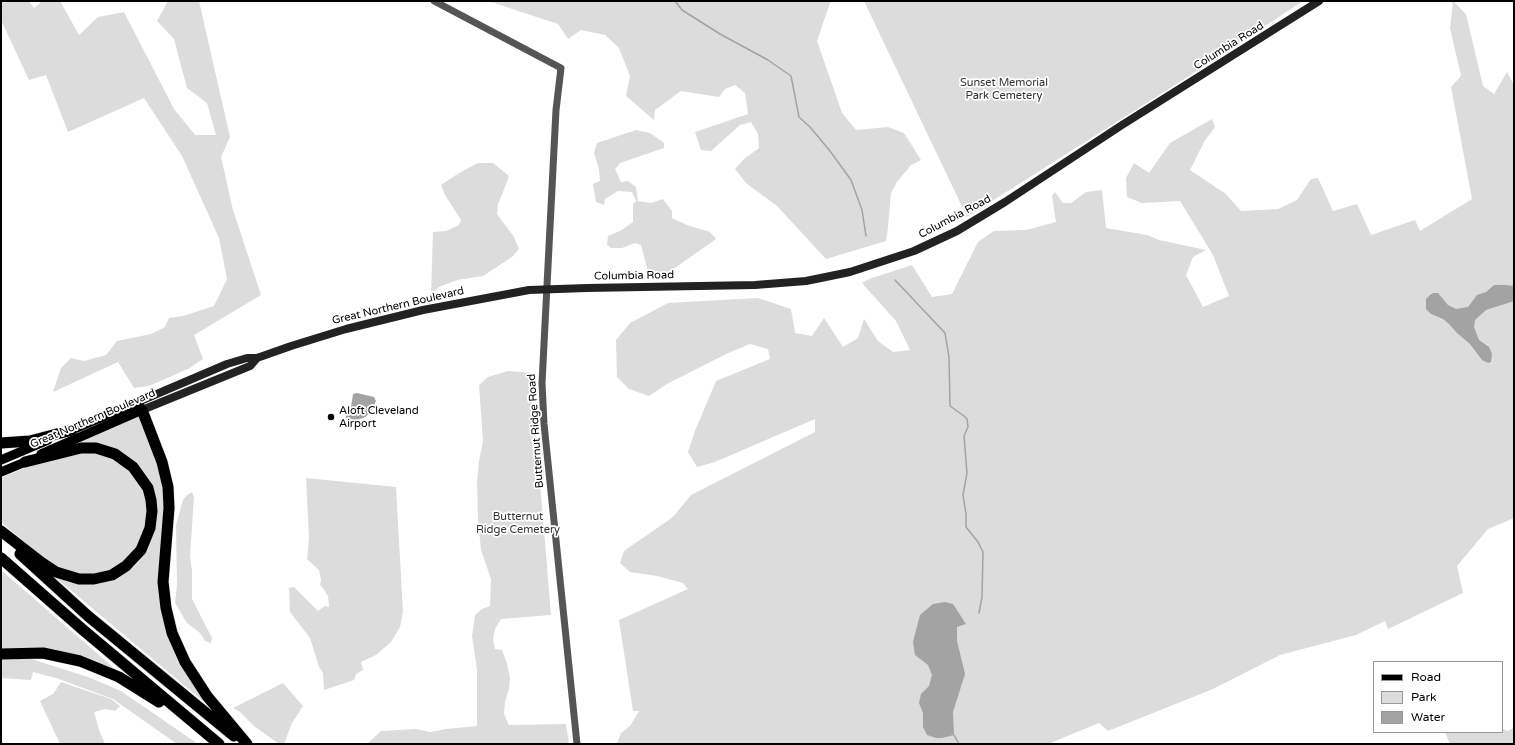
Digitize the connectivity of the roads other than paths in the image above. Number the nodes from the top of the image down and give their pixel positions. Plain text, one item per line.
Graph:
1 (434, 1) edge
2 (1319, 1) edge
3 (546, 290) junction
4 (140, 406) junction
5 (72, 430) junction
6 (1, 443) edge
7 (1, 460) edge
8 (25, 462) junction
9 (1, 472) edge
10 (1, 531) edge
11 (1, 537) edge
12 (1, 558) edge
13 (1, 654) edge
14 (193, 723) junction
15 (218, 744) edge
16 (245, 744) edge
17 (577, 744) edge

1 - 3 street, Butternut Ridge Road
2 - 3 main road, Columbia Road
3 - 4 main road, Great Northern Boulevard
3 - 17 street, Butternut Ridge Road
4 - 5 main road, Great Northern Boulevard
4 - 8 main road, Great Northern Boulevard
4 - 16 highway
5 - 6 highway
5 - 7 main road, Great Northern Boulevard
8 - 9 main road, Great Northern Boulevard
8 - 10 highway
11 - 16 highway
12 - 14 highway
13 - 14 highway
14 - 15 highway

